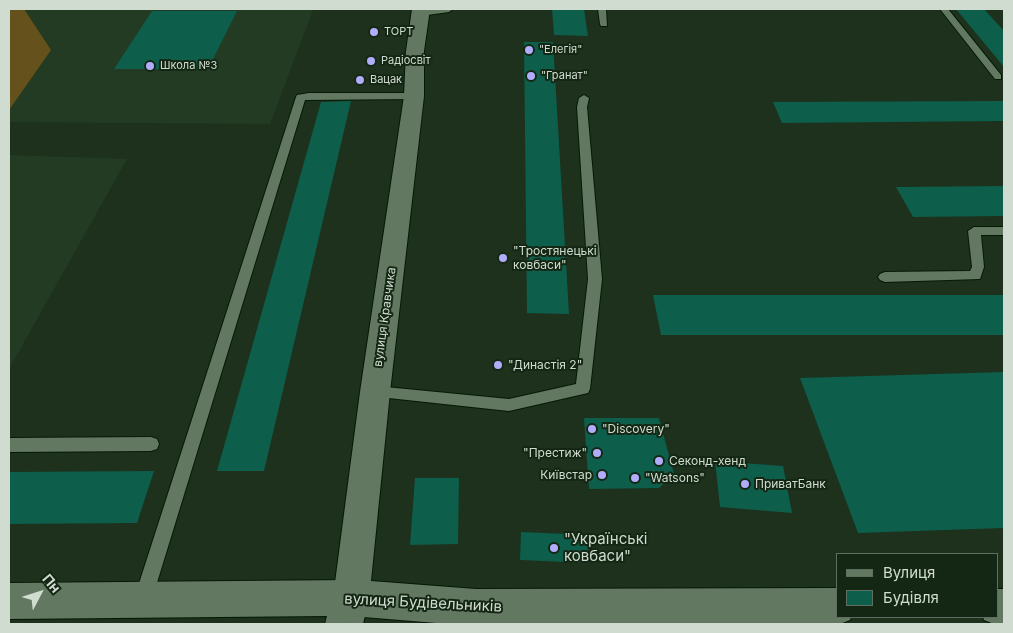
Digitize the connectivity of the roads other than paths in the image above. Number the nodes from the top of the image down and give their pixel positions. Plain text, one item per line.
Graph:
1 (449, 9) edge
2 (602, 9) edge
3 (944, 9) edge
4 (421, 11) edge
5 (604, 24) dead end
6 (998, 77) dead end
7 (414, 96) junction
8 (584, 98) dead end
9 (1004, 231) edge
10 (885, 277) dead end
11 (375, 392) junction
12 (151, 444) dead end
13 (9, 445) edge
14 (143, 600) junction
15 (9, 601) edge
16 (836, 607) edge
17 (347, 611) edge

1 - 4 lane
2 - 5 lane
3 - 6 lane
4 - 7 street, вулиця Кравчика
7 - 11 street, вулиця Кравчика
7 - 14 lane
8 - 11 lane
9 - 10 lane
11 - 17 street, вулиця Кравчика
12 - 13 lane
14 - 15 street, вулиця Будівельників
14 - 17 street, вулиця Будівельників
16 - 17 street, вулиця Будівельників

